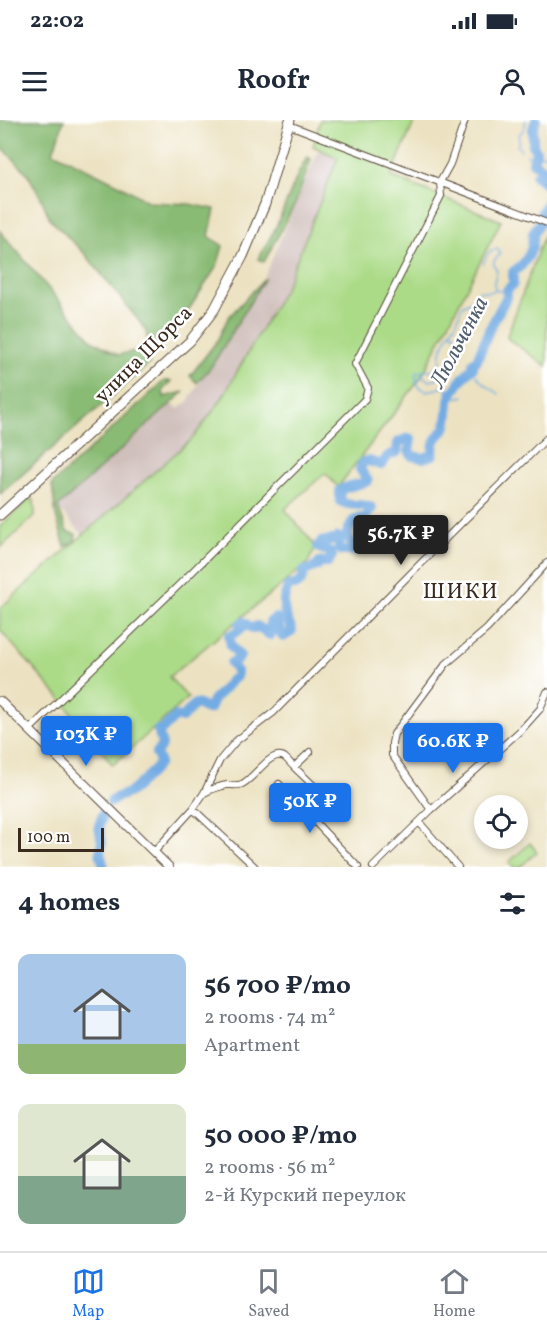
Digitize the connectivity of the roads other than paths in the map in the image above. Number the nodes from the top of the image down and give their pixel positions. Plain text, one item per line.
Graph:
1 (465, 120) edge
2 (289, 122) edge
3 (440, 182) junction
4 (547, 223) edge
5 (547, 438) edge
6 (0, 515) edge
7 (547, 563) edge
8 (547, 692) edge
9 (0, 701) edge
10 (30, 729) junction
11 (310, 752) dead end
12 (294, 767) junction
13 (279, 784) dead end
14 (315, 788) dead end
15 (204, 793) junction
16 (193, 809) junction
17 (431, 810) junction
18 (419, 822) junction
19 (154, 852) junction
20 (380, 860) junction
21 (166, 866) edge
22 (255, 867) edge
23 (358, 867) edge
24 (373, 867) edge
25 (387, 867) edge
26 (458, 867) edge

1 - 3 street
2 - 3 street
2 - 6 main road, улица Щорса
3 - 4 street
3 - 10 street
5 - 15 street
7 - 17 street
8 - 17 street
9 - 10 main road
10 - 19 main road
11 - 12 street
12 - 14 street
12 - 15 street
13 - 23 street
15 - 16 street
16 - 19 street
16 - 22 street
17 - 18 street
18 - 20 street
18 - 26 street
19 - 21 main road
20 - 24 street
20 - 25 street

